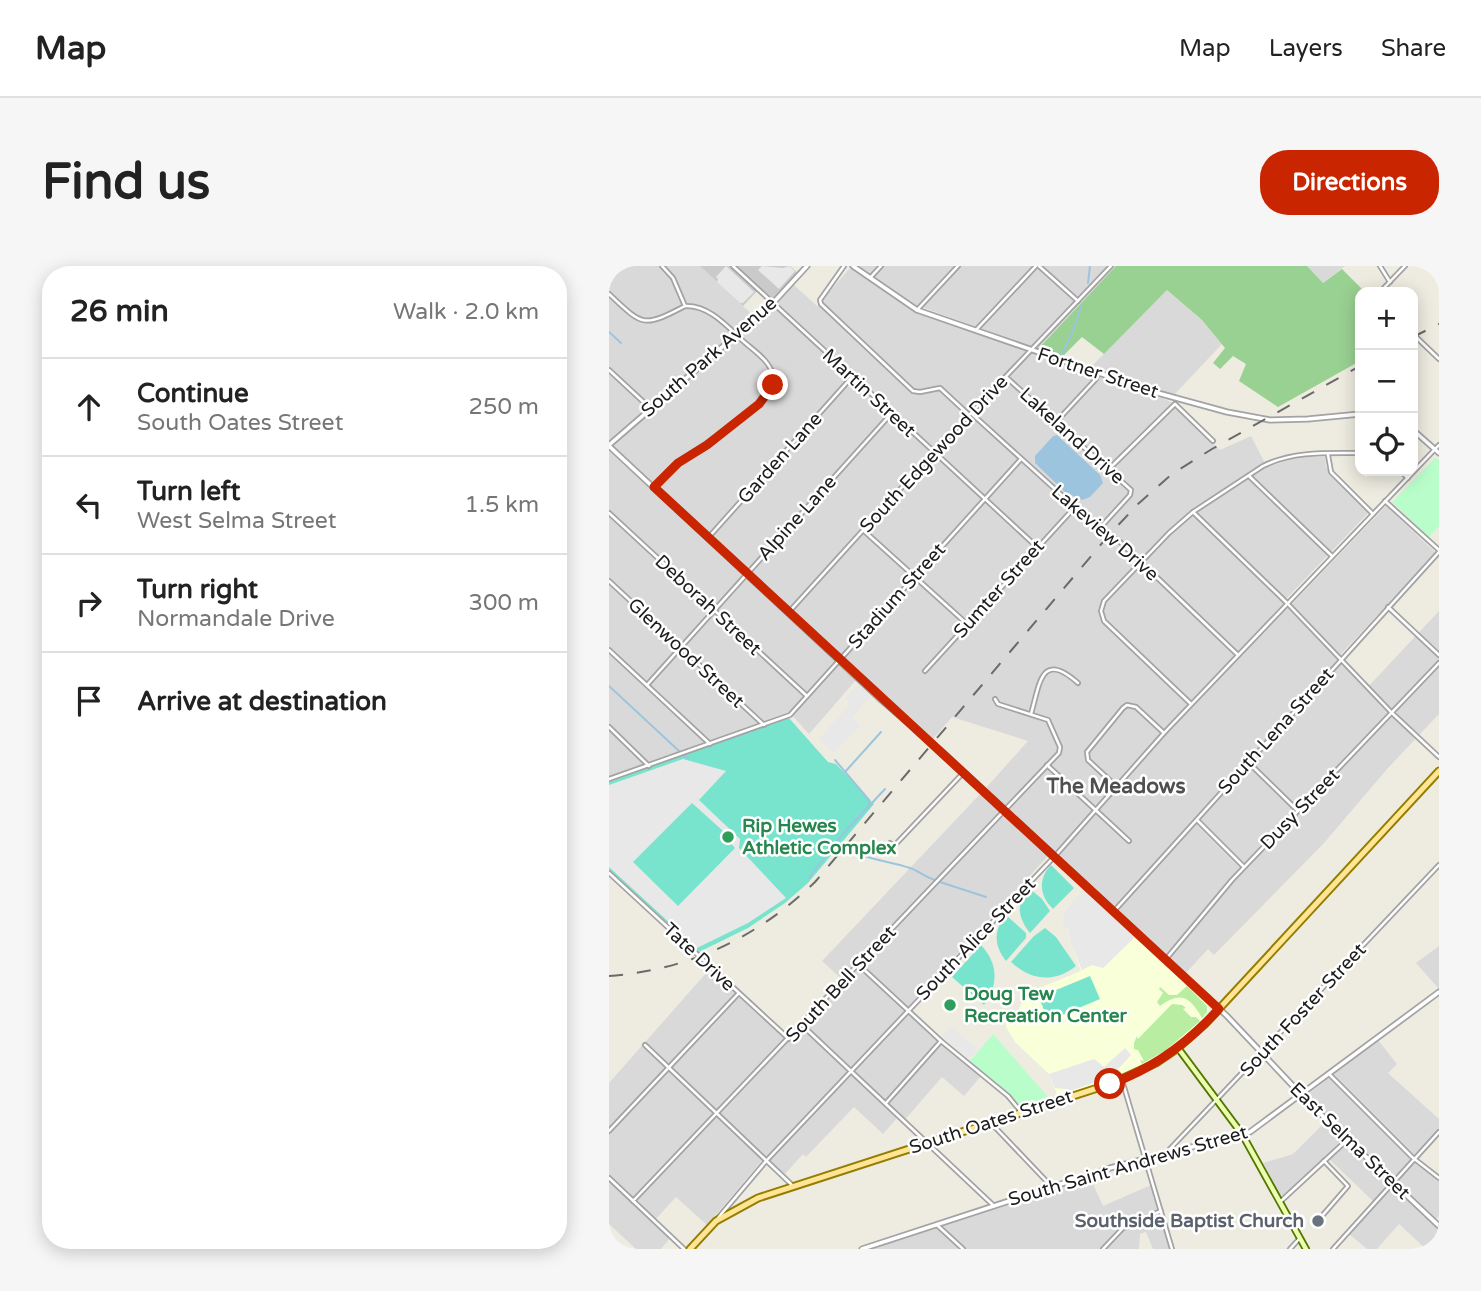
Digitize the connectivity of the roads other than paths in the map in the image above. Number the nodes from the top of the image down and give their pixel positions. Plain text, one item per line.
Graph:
1 (661, 266) edge
2 (733, 266) edge
3 (807, 266) edge
4 (844, 266) edge
5 (853, 266) edge
6 (881, 266) edge
7 (958, 266) edge
8 (1038, 266) edge
9 (1111, 266) edge
10 (1380, 266) edge
11 (1405, 266) edge
12 (870, 278) junction
13 (1390, 282) junction
14 (1385, 287) edge
15 (609, 295) edge
16 (1078, 301) junction
17 (773, 303) junction
18 (685, 306) junction
19 (917, 310) junction
20 (975, 331) junction
21 (736, 335) junction
22 (1418, 339) edge
23 (1031, 351) junction
24 (1439, 359) edge
25 (609, 370) edge
26 (1098, 373) junction
27 (852, 377) junction
28 (1006, 377) junction
29 (1175, 401) junction
30 (650, 408) junction
31 (891, 414) junction
32 (970, 414) junction
33 (1355, 414) edge
34 (1056, 422) junction
35 (1418, 434) edge
36 (1213, 441) dead end
37 (1439, 445) edge
38 (609, 446) edge
39 (1435, 449) junction
40 (933, 453) junction
41 (1355, 453) edge
42 (1439, 453) edge
43 (1328, 454) junction
44 (1021, 459) junction
45 (1108, 470) junction
46 (1249, 475) junction
47 (1408, 478) joint
48 (654, 487) junction
49 (984, 499) junction
50 (1385, 501) junction
51 (1075, 507) junction
52 (1193, 512) junction
53 (609, 513) edge
54 (1373, 514) junction
55 (1099, 529) junction
56 (863, 530) junction
57 (708, 538) junction
58 (1037, 547) junction
59 (1439, 551) edge
60 (1332, 556) junction
61 (1141, 562) junction
62 (747, 575) junction
63 (915, 577) junction
64 (609, 582) edge
65 (1287, 603) junction
66 (1388, 607) junction
67 (714, 611) junction
68 (788, 613) junction
69 (967, 624) junction
70 (681, 648) junction
71 (609, 650) edge
72 (1238, 655) junction
73 (1439, 655) edge
74 (1340, 659) junction
75 (839, 660) junction
76 (1439, 663) edge
77 (925, 671) dead end
78 (1078, 683) dead end
79 (647, 685) junction
80 (807, 696) junction
81 (995, 699) dead end
82 (1191, 704) junction
83 (1392, 713) junction
84 (1031, 714) junction
85 (764, 725) junction
86 (609, 727) edge
87 (1164, 733) junction
88 (710, 744) junction
89 (1439, 757) edge
90 (1248, 762) junction
91 (1047, 765) junction
92 (649, 766) junction
93 (1439, 771) edge
94 (964, 772) junction
95 (609, 779) edge
96 (1117, 787) junction
97 (1005, 810) junction
98 (1095, 811) junction
99 (1298, 811) junction
100 (1196, 820) junction
101 (1129, 841) dead end
102 (890, 843) dead end
103 (1055, 856) junction
104 (1439, 865) edge
105 (1244, 867) junction
106 (609, 873) edge
107 (1114, 911) junction
108 (1166, 959) junction
109 (859, 965) junction
110 (1439, 992) edge
111 (738, 994) junction
112 (1219, 1009) junction
113 (908, 1010) junction
114 (801, 1025) junction
115 (789, 1039) junction
116 (941, 1041) junction
117 (645, 1045) dead end
118 (1178, 1048) junction
119 (1262, 1053) junction
120 (669, 1068) junction
121 (851, 1071) junction
122 (1329, 1074) junction
123 (1122, 1080) junction
124 (1301, 1095) junction
125 (1218, 1101) junction
126 (886, 1103) junction
127 (1022, 1113) junction
128 (718, 1114) junction
129 (991, 1123) junction
130 (609, 1131) edge
131 (1439, 1132) edge
132 (1242, 1134) junction
133 (1347, 1140) junction
134 (927, 1143) junction
135 (1165, 1154) junction
136 (1146, 1158) junction
137 (1415, 1159) junction
138 (767, 1160) junction
139 (1324, 1161) junction
140 (609, 1178) edge
141 (1439, 1178) edge
142 (1392, 1184) junction
143 (793, 1186) junction
144 (1052, 1187) junction
145 (633, 1201) junction
146 (1280, 1202) junction
147 (994, 1206) junction
148 (1161, 1211) junction
149 (1322, 1216) dead end
150 (716, 1221) junction
151 (937, 1225) junction
152 (1439, 1226) edge
153 (1300, 1238) junction
154 (684, 1249) edge
155 (691, 1249) edge
156 (862, 1249) edge
157 (963, 1249) edge
158 (1103, 1249) edge
159 (1172, 1249) edge
160 (1290, 1249) edge
161 (1306, 1249) edge
162 (1333, 1249) edge

1 - 18 street
2 - 17 street, Martin Street
3 - 17 street, South Park Avenue
4 - 32 street, Lakeview Drive
5 - 12 street, Fortner Street
6 - 12 street
7 - 19 street
8 - 16 street
8 - 20 street
9 - 16 street, South Edgewood Drive
10 - 13 street
11 - 13 street
12 - 19 street, Fortner Street
13 - 14 street
15 - 18 street
16 - 23 street, South Edgewood Drive
17 - 21 street, South Park Avenue
17 - 27 street, Martin Street
18 - 21 street
19 - 20 street, Fortner Street
20 - 23 street, Fortner Street
21 - 30 street, South Park Avenue
21 - 48 street
22 - 24 street
23 - 26 street, Fortner Street
23 - 28 street, South Edgewood Drive
25 - 30 street
26 - 29 street, Fortner Street
26 - 34 street
27 - 31 street, Martin Street
27 - 57 street, Garden Lane
28 - 32 street, South Edgewood Drive
28 - 34 street, Lakeland Drive
29 - 33 street, Fortner Street
29 - 36 street
29 - 45 street
30 - 38 street, South Park Avenue
31 - 40 street, Martin Street
31 - 62 street, Alpine Lane
32 - 40 street, South Edgewood Drive
32 - 44 street, Lakeview Drive
34 - 45 street, Lakeland Drive
35 - 39 street
37 - 39 street, South Alice Street
38 - 48 street, East Selma Street
39 - 42 street
39 - 47 street, South Alice Street
40 - 49 street, Martin Street
40 - 56 street, South Edgewood Drive
41 - 43 street
43 - 46 street
43 - 54 street
44 - 49 street, Stadium Street
44 - 51 street, Lakeview Drive
45 - 55 street, Lakeland Drive
46 - 52 street
46 - 60 street
47 - 50 street, South Alice Street
48 - 57 street, East Selma Street
49 - 58 street, Martin Street
49 - 63 street, Stadium Street
50 - 54 street, South Alice Street
50 - 59 street
51 - 55 street, Lakeview Drive
51 - 58 street, Sumter Street
52 - 61 street
52 - 65 street
53 - 67 street, Deborah Street
54 - 60 street, South Alice Street
55 - 61 street, Lakeview Drive
56 - 63 street
56 - 68 street, South Edgewood Drive
57 - 62 street, East Selma Street
58 - 69 street, Sumter Street
59 - 66 street, South Lena Street
60 - 65 street, South Alice Street
61 - 72 street, Lakeview Drive
61 - 82 street
62 - 67 street, Alpine Lane
62 - 68 street, East Selma Street
63 - 69 street
63 - 75 street, Stadium Street
64 - 70 street, Glenwood Street
65 - 72 street, South Alice Street
65 - 74 street
66 - 73 street
66 - 74 street, South Lena Street
67 - 70 street, Alpine Lane
67 - 80 street, Deborah Street
68 - 75 street, East Selma Street
69 - 77 street, Sumter Street
70 - 79 street, Alpine Lane
70 - 85 street, Glenwood Street
71 - 79 street
72 - 82 street, South Alice Street
74 - 83 street
74 - 90 street, South Lena Street
75 - 80 street, Stadium Street
75 - 94 street, East Selma Street
76 - 83 street, Dusy Street
78 - 84 street
79 - 88 street
80 - 85 street, Stadium Street
81 - 84 street
82 - 87 street, South Alice Street
83 - 89 street
83 - 99 street, Dusy Street
84 - 91 street
85 - 88 street, Stadium Street
86 - 92 street
87 - 96 street, South Alice Street
87 - 96 street
88 - 92 street, Stadium Street
90 - 99 street
90 - 100 street, South Lena Street
91 - 97 street, South Bell Street
91 - 98 street
92 - 95 street, Stadium Street
93 - 112 main road, South Oates Street
94 - 97 street, East Selma Street
94 - 102 street
96 - 98 street, South Alice Street
97 - 103 street, East Selma Street
97 - 109 street, South Bell Street
98 - 101 street
98 - 103 street, South Alice Street
99 - 105 street, Dusy Street
100 - 105 street
100 - 107 street, South Lena Street
103 - 107 street, East Selma Street
103 - 113 street, South Alice Street
104 - 119 street, South Foster Street
105 - 108 street, Dusy Street
106 - 111 street, Tate Drive
107 - 108 street, East Selma Street
108 - 112 street, East Selma Street
109 - 113 street
109 - 114 street, South Bell Street
110 - 122 street, South Saint Andrews Street
111 - 115 street, Tate Drive
111 - 120 street
112 - 118 main road, South Oates Street
112 - 119 street, East Selma Street
113 - 116 street
113 - 121 street, South Alice Street
114 - 115 street, South Bell Street
114 - 121 street
115 - 128 street, South Bell Street
116 - 126 street
116 - 127 street
117 - 120 street
118 - 123 main road, South Oates Street
118 - 125 main road
119 - 124 street, East Selma Street
119 - 125 street, South Foster Street
120 - 128 street
120 - 130 street
121 - 126 street
121 - 138 street, South Alice Street
122 - 124 street, South Saint Andrews Street
122 - 137 street
123 - 127 main road, South Oates Street
123 - 136 street
124 - 132 street, South Saint Andrews Street
124 - 133 street, East Selma Street
125 - 132 main road
125 - 135 street, South Foster Street
126 - 134 street
127 - 129 main road, South Oates Street
128 - 138 street
128 - 145 street, South Bell Street
129 - 134 main road, South Oates Street
129 - 144 street
131 - 137 street
132 - 135 street, South Saint Andrews Street
132 - 146 main road
133 - 139 street
133 - 142 street, East Selma Street
134 - 143 main road, South Oates Street
134 - 147 street
135 - 136 street, South Saint Andrews Street
136 - 144 street, South Saint Andrews Street
136 - 148 street
137 - 141 street
137 - 142 street
138 - 143 street
138 - 150 street, South Alice Street
139 - 146 street
139 - 149 street
140 - 145 street
142 - 152 street, East Selma Street
142 - 162 street
143 - 150 main road, South Oates Street
144 - 147 street, South Saint Andrews Street
145 - 154 street
146 - 153 main road
147 - 151 street, South Saint Andrews Street
148 - 158 street
148 - 159 street
150 - 155 main road, South Oates Street
151 - 156 street, South Saint Andrews Street
151 - 157 street
153 - 160 street
153 - 161 main road

